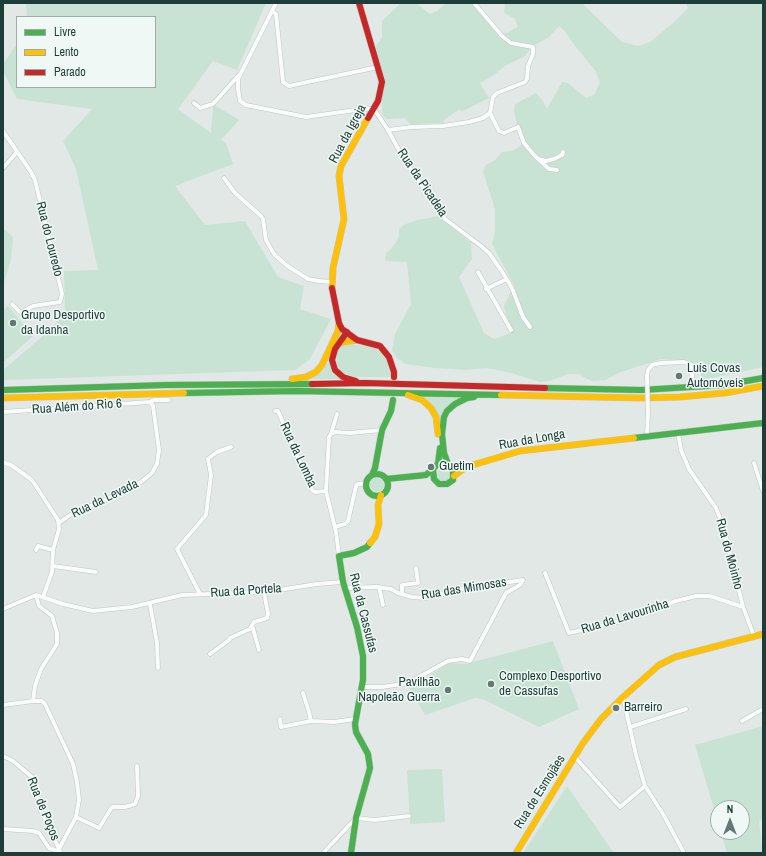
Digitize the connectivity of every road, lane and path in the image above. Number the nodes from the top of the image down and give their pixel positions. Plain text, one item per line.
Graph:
1 (276, 3) edge
2 (359, 3) edge
3 (474, 3) edge
4 (272, 10) junction
5 (378, 66) junction
6 (241, 74) junction
7 (194, 103) dead end
8 (374, 109) junction
9 (490, 113) junction
10 (388, 130) junction
11 (3, 131) edge
12 (17, 152) junction
13 (564, 152) dead end
14 (537, 159) junction
15 (3, 168) edge
16 (557, 170) dead end
17 (224, 178) dead end
18 (478, 272) dead end
19 (506, 279) junction
20 (332, 282) junction
21 (486, 289) junction
22 (335, 302) junction
23 (12, 304) dead end
24 (339, 323) junction
25 (530, 327) dead end
26 (511, 330) dead end
27 (347, 332) junction
28 (357, 340) junction
29 (335, 344) junction
30 (394, 377) dead end
31 (763, 378) edge
32 (692, 380) dead end
33 (279, 383) junction
34 (365, 383) junction
35 (763, 386) edge
36 (3, 390) edge
37 (397, 393) junction
38 (486, 396) junction
39 (3, 398) edge
40 (169, 400) dead end
41 (393, 400) dead end
42 (150, 402) junction
43 (3, 412) edge
44 (275, 412) dead end
45 (337, 414) dead end
46 (763, 423) edge
47 (382, 430) junction
48 (678, 433) junction
49 (331, 434) junction
50 (647, 436) junction
51 (231, 447) dead end
52 (377, 456) junction
53 (5, 463) dead end
54 (754, 463) dead end
55 (438, 464) junction
56 (450, 466) junction
57 (466, 467) junction
58 (434, 469) junction
59 (372, 475) junction
60 (454, 476) junction
61 (383, 477) junction
62 (434, 479) junction
63 (366, 483) junction
64 (387, 488) junction
65 (326, 491) junction
66 (763, 491) edge
67 (372, 495) junction
68 (381, 495) junction
69 (378, 505) junction
70 (59, 523) junction
71 (335, 527) junction
72 (36, 550) dead end
73 (53, 550) junction
74 (339, 556) junction
75 (53, 566) junction
76 (416, 568) dead end
77 (96, 572) dead end
78 (545, 573) dead end
79 (344, 585) junction
80 (379, 587) junction
81 (264, 592) junction
82 (200, 594) junction
83 (402, 594) junction
84 (36, 595) junction
85 (44, 597) junction
86 (150, 604) junction
87 (383, 605) dead end
88 (743, 607) junction
89 (3, 609) edge
90 (252, 625) junction
91 (763, 634) edge
92 (754, 636) junction
93 (259, 650) dead end
94 (210, 654) dead end
95 (158, 668) dead end
96 (362, 686) junction
97 (303, 693) dead end
98 (623, 697) junction
99 (33, 701) junction
100 (3, 705) edge
101 (763, 708) edge
102 (686, 709) dead end
103 (280, 719) dead end
104 (355, 719) junction
105 (311, 721) junction
106 (742, 721) dead end
107 (630, 727) junction
108 (3, 756) edge
109 (575, 757) junction
110 (137, 766) dead end
111 (645, 786) junction
112 (409, 816) dead end
113 (76, 817) junction
114 (356, 818) junction
115 (3, 829) edge
116 (60, 851) edge
117 (323, 853) edge
118 (351, 853) edge
119 (516, 853) edge
120 (684, 853) edge

1 - 4 street
2 - 5 main road, Rua da Igreja
3 - 9 street
4 - 5 street
4 - 6 street
5 - 8 main road, Rua da Igreja
6 - 7 street
6 - 8 street
8 - 10 street, Rua da Picadela
8 - 20 main road, Rua da Igreja
9 - 10 street
9 - 14 street
10 - 19 street, Rua da Picadela
11 - 12 street, Rua do Louredo
12 - 15 street
12 - 23 street, Rua do Louredo
13 - 14 street
14 - 16 street
17 - 20 street
18 - 21 street
19 - 21 street
19 - 25 street, Rua da Picadela
20 - 22 main road, Rua da Igreja
21 - 26 street
22 - 24 main road, Rua da Igreja
22 - 27 main road, Rua da Igreja
24 - 27 main road, Rua da Igreja
24 - 29 main road
27 - 28 main road, Rua da Igreja
27 - 29 main road
28 - 29 main road
28 - 30 main road
29 - 33 main road
29 - 34 main road
31 - 34 main road
32 - 50 street, bridge
33 - 34 main road
33 - 36 main road
35 - 38 main road
37 - 38 main road
37 - 39 main road
37 - 55 main road
38 - 56 main road
40 - 42 street
41 - 47 main road
42 - 43 street, Rua Além do Rio 6
42 - 70 street, Rua da Levada
44 - 65 street, Rua da Lomba
45 - 49 street, Rua da Cassufas
46 - 48 main road, Rua da Longa
47 - 49 street
47 - 52 main road
48 - 50 main road, Rua da Longa
48 - 88 street, Rua do Moinho
49 - 65 street, Rua da Cassufas
50 - 57 main road, Rua da Longa
51 - 82 street
52 - 59 main road
52 - 61 main road
53 - 70 street
54 - 66 street
55 - 56 main road, Rua da Longa
55 - 58 main road
56 - 57 main road, Rua da Longa
56 - 60 main road
57 - 60 main road, Rua da Longa
58 - 61 main road
58 - 62 main road
59 - 61 main road
59 - 63 main road
60 - 62 main road, Rua da Longa
61 - 64 main road
62 - 64 main road, Rua da Longa
63 - 67 main road
63 - 71 street
64 - 68 main road, Rua da Longa
65 - 71 street, Rua da Cassufas
67 - 68 main road
67 - 69 main road
68 - 69 main road
69 - 74 main road
70 - 73 street
71 - 74 street, Rua da Cassufas
72 - 73 street
73 - 75 street
74 - 79 main road, Rua da Cassufas
75 - 77 street
75 - 85 street
76 - 83 street, Rua das Mimosas
78 - 88 street, Rua da Lavourinha
79 - 80 street, Rua das Mimosas
79 - 81 street, Rua da Portela
79 - 96 main road, Rua da Cassufas
80 - 83 street, Rua das Mimosas
80 - 87 street
81 - 82 street, Rua da Portela
81 - 90 street
82 - 86 street, Rua da Portela
83 - 96 street, Rua das Mimosas
84 - 85 street, Rua da Portela
84 - 89 street
84 - 99 street
85 - 86 street, Rua da Portela
86 - 95 street
88 - 92 street, Rua do Moinho
90 - 93 street
90 - 94 street
91 - 92 main road, Rua de Esmojães
92 - 98 main road, Rua de Esmojães
96 - 104 main road, Rua da Cassufas
97 - 105 street
98 - 107 street
98 - 109 main road, Rua de Esmojães
99 - 100 street
99 - 113 street
101 - 106 street
102 - 107 street
103 - 105 street
104 - 105 street
104 - 114 main road, Rua da Cassufas
107 - 111 street
108 - 116 street, Rua de Poços
109 - 111 street
109 - 119 main road, Rua de Esmojães
110 - 113 street
111 - 120 street
112 - 114 street
113 - 116 street
114 - 117 street
114 - 118 main road, Rua da Cassufas
115 - 116 street

